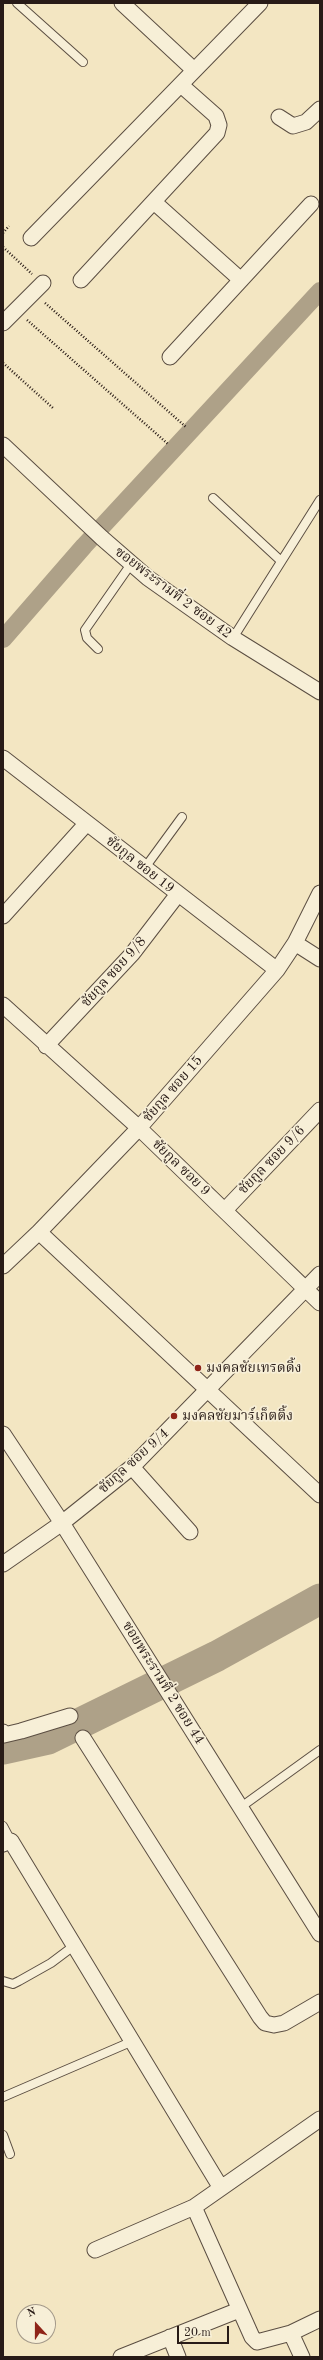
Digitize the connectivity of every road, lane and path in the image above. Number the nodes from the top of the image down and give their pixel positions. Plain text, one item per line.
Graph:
1 (18, 3) edge
2 (122, 3) edge
3 (260, 3) edge
4 (83, 62) dead end
5 (194, 70) junction
6 (180, 85) junction
7 (320, 108) edge
8 (279, 117) dead end
9 (154, 202) junction
10 (311, 204) dead end
11 (10, 226) dead end
12 (3, 233) edge
13 (31, 238) dead end
14 (3, 247) edge
15 (81, 280) dead end
16 (241, 280) junction
17 (38, 288) junction
18 (16, 310) junction
19 (3, 323) edge
20 (170, 358) dead end
21 (3, 363) edge
22 (53, 408) dead end
23 (186, 427) dead end
24 (168, 444) dead end
25 (3, 445) edge
26 (213, 498) dead end
27 (320, 500) edge
28 (281, 561) junction
29 (131, 564) junction
30 (233, 638) junction
31 (98, 649) dead end
32 (320, 692) edge
33 (3, 758) edge
34 (182, 817) dead end
35 (87, 823) junction
36 (144, 869) junction
37 (320, 893) edge
38 (178, 894) junction
39 (3, 916) edge
40 (295, 943) junction
41 (320, 959) edge
42 (277, 970) junction
43 (3, 1005) edge
44 (46, 1046) junction
45 (320, 1110) edge
46 (139, 1128) junction
47 (224, 1210) junction
48 (39, 1232) junction
49 (3, 1266) edge
50 (320, 1274) edge
51 (306, 1289) junction
52 (320, 1303) edge
53 (209, 1390) junction
54 (3, 1434) edge
55 (132, 1467) junction
56 (320, 1495) edge
57 (62, 1523) junction
58 (190, 1532) dead end
59 (3, 1564) edge
60 (70, 1716) dead end
61 (3, 1734) edge
62 (83, 1738) dead end
63 (320, 1750) edge
64 (241, 1808) junction
65 (3, 1826) edge
66 (7, 1842) edge
67 (320, 1934) edge
68 (74, 1945) junction
69 (3, 1981) edge
70 (320, 2002) edge
71 (133, 2041) junction
72 (3, 2097) edge
73 (320, 2119) edge
74 (3, 2135) edge
75 (10, 2154) dead end
76 (221, 2188) junction
77 (194, 2207) junction
78 (94, 2250) dead end
79 (239, 2310) junction
80 (320, 2319) edge
81 (291, 2333) junction
82 (170, 2337) junction
83 (121, 2357) edge
84 (178, 2357) edge
85 (302, 2357) edge

1 - 4 lane
2 - 5 street
3 - 5 street
5 - 6 street
6 - 9 street
6 - 13 street
7 - 8 street
9 - 15 street
9 - 16 street
10 - 16 street
11 - 12 path
14 - 17 path
16 - 20 street
17 - 18 street
17 - 23 path
18 - 19 street
18 - 24 path
21 - 22 path
25 - 29 street, ซอยพระรามที่ 2 ซอย 42
26 - 28 lane
27 - 28 lane
28 - 30 lane
29 - 30 street, ซอยพระรามที่ 2 ซอย 42
29 - 31 lane
30 - 32 street, ซอยพระรามที่ 2 ซอย 42
33 - 35 street, ชัยกูล ซอย 19
34 - 36 lane
35 - 36 street, ชัยกูล ซอย 19
35 - 39 street
36 - 38 street, ชัยกูล ซอย 19
37 - 40 street, ชัยกูล ซอย 15
38 - 42 street, ชัยกูล ซอย 19
38 - 44 street, ชัยกูล ซอย 9/8
40 - 41 street
40 - 42 street, ชัยกูล ซอย 15
42 - 46 street, ชัยกูล ซอย 15
43 - 44 street, ชัยกูล ซอย 9
44 - 46 street, ชัยกูล ซอย 9
45 - 47 street, ชัยกูล ซอย 9/6
46 - 47 street, ชัยกูล ซอย 9
46 - 48 street, ชัยกูล ซอย 15
47 - 51 street, ชัยกูล ซอย 9
48 - 49 street, ชัยกูล ซอย 15
48 - 53 street
50 - 51 street, ชัยกูล ซอย 9/4
51 - 52 street, ชัยกูล ซอย 9
51 - 53 street, ชัยกูล ซอย 9/4
53 - 55 street, ชัยกูล ซอย 9/4
53 - 56 street
54 - 57 street, ซอยพระรามที่ 2 ซอย 44
55 - 57 street, ชัยกูล ซอย 9/4
55 - 58 street
57 - 59 street, ชัยกูล ซอย 9/4
57 - 64 street, ซอยพระรามที่ 2 ซอย 44
60 - 61 street
62 - 70 street
63 - 64 lane
64 - 67 street, ซอยพระรามที่ 2 ซอย 44
65 - 66 lane
66 - 68 street
68 - 69 lane
68 - 71 street
71 - 72 lane
71 - 76 street
73 - 76 street
74 - 75 lane
76 - 77 street
77 - 78 street
77 - 79 street
79 - 81 street
79 - 82 street
80 - 81 street
81 - 85 street
82 - 83 street
82 - 84 street

